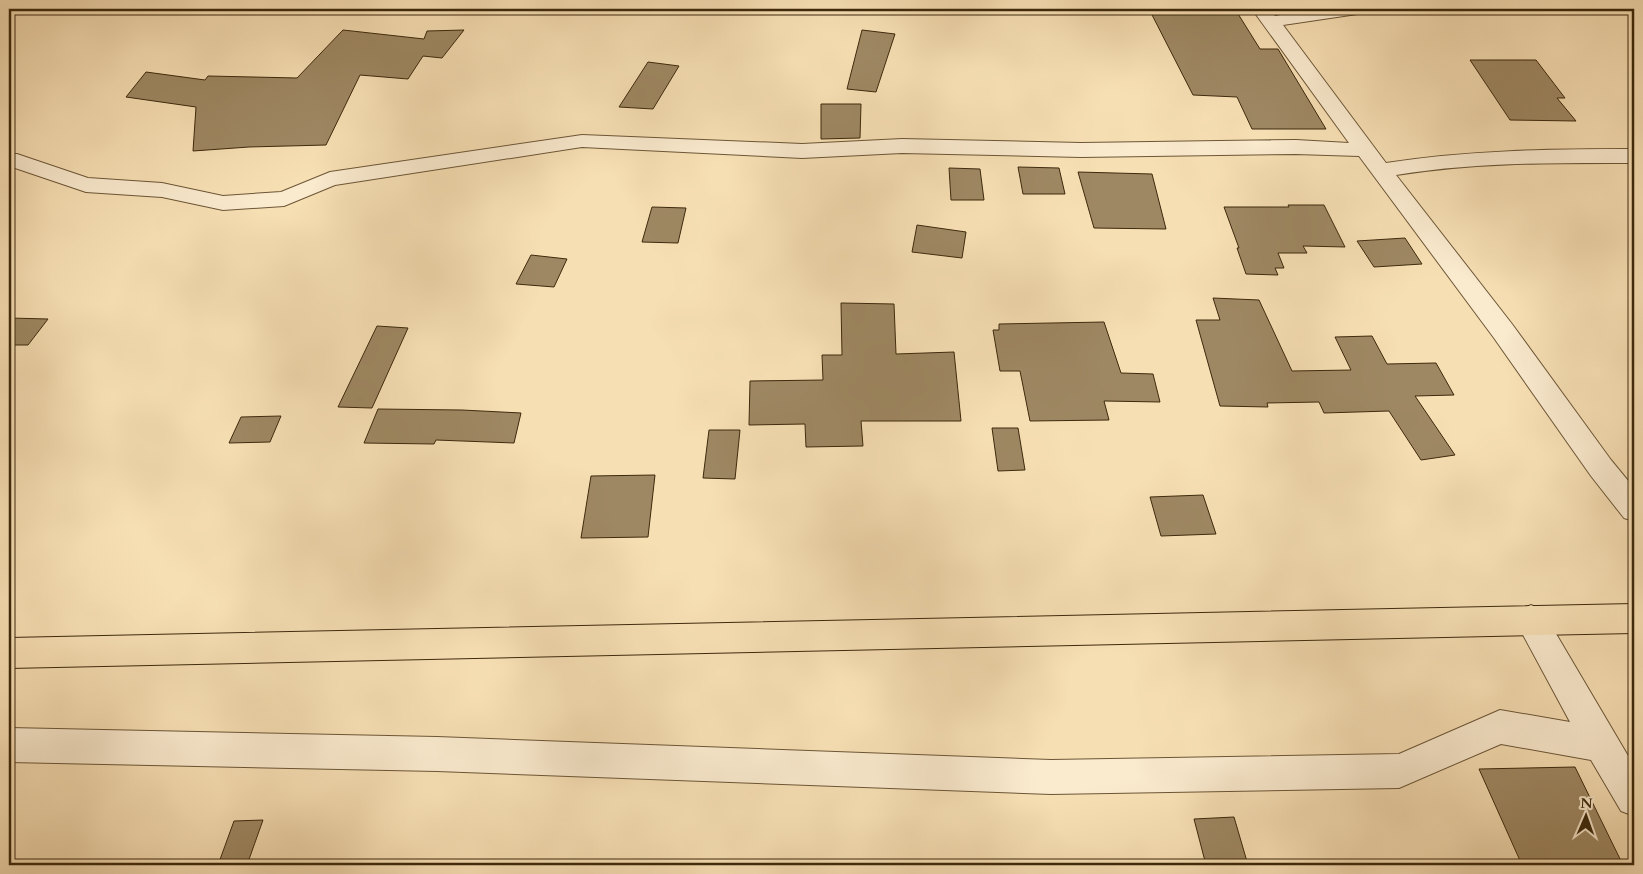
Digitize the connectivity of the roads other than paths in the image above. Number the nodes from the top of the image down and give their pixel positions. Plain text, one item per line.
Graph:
1 (1358, 9) edge
2 (1266, 15) edge
3 (1366, 150) junction
4 (1634, 156) edge
5 (9, 162) edge
6 (1382, 170) junction
7 (1634, 509) edge
8 (1634, 618) edge
9 (1531, 620) junction
10 (9, 652) edge
11 (9, 745) edge
12 (1602, 746) junction
13 (1634, 798) edge

1 - 2 street
2 - 3 street
3 - 5 street
3 - 6 street
4 - 6 street
6 - 7 street
8 - 9 main road
9 - 10 main road
9 - 12 street
11 - 12 street
12 - 13 street

